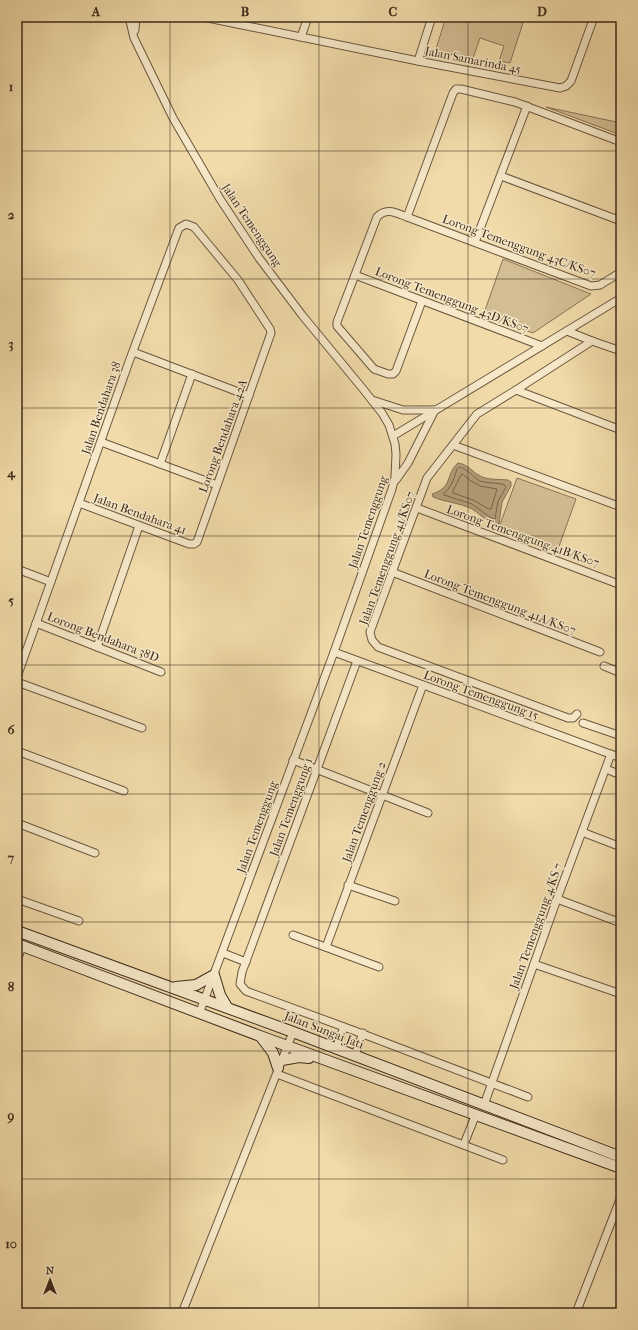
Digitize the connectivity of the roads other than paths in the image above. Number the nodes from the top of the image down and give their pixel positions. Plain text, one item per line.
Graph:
1 (124, 17) edge
2 (129, 17) edge
3 (136, 17) edge
4 (203, 17) edge
5 (308, 17) edge
6 (431, 17) edge
7 (594, 17) edge
8 (302, 37) junction
9 (134, 38) junction
10 (418, 61) junction
11 (527, 106) junction
12 (621, 142) edge
13 (501, 176) junction
14 (407, 217) junction
15 (621, 221) edge
16 (476, 242) junction
17 (621, 272) edge
18 (355, 275) junction
19 (621, 298) edge
20 (422, 301) junction
21 (567, 330) junction
22 (272, 333) joint
23 (592, 341) junction
24 (542, 346) junction
25 (621, 351) edge
26 (133, 352) junction
27 (192, 374) junction
28 (516, 390) junction
29 (248, 396) junction
30 (372, 400) junction
31 (435, 410) junction
32 (621, 430) edge
33 (393, 436) junction
34 (101, 442) junction
35 (453, 445) junction
36 (160, 464) junction
37 (394, 482) junction
38 (217, 485) junction
39 (79, 503) junction
40 (621, 507) edge
41 (417, 508) junction
42 (139, 526) junction
43 (194, 544) joint
44 (17, 569) edge
45 (392, 572) junction
46 (51, 582) junction
47 (621, 584) edge
48 (36, 623) junction
49 (97, 647) junction
50 (334, 652) junction
51 (600, 652) dead end
52 (357, 660) junction
53 (604, 666) dead end
54 (161, 672) dead end
55 (621, 673) edge
56 (17, 677) edge
57 (17, 682) edge
58 (423, 685) junction
59 (577, 714) dead end
60 (583, 723) dead end
61 (142, 728) dead end
62 (621, 736) edge
63 (17, 751) edge
64 (611, 754) junction
65 (621, 758) edge
66 (293, 760) junction
67 (317, 769) junction
68 (606, 769) junction
69 (621, 775) edge
70 (124, 791) dead end
71 (382, 795) junction
72 (428, 813) dead end
73 (17, 823) edge
74 (582, 832) junction
75 (621, 847) edge
76 (95, 853) dead end
77 (348, 885) junction
78 (17, 899) edge
79 (557, 900) junction
80 (395, 901) dead end
81 (79, 921) dead end
82 (621, 924) edge
83 (17, 931) edge
84 (293, 935) dead end
85 (20, 945) edge
86 (326, 947) junction
87 (222, 953) junction
88 (242, 960) junction
89 (17, 961) edge
90 (534, 964) junction
91 (379, 967) dead end
92 (214, 975) junction
93 (174, 988) junction
94 (621, 994) edge
95 (205, 999) junction
96 (227, 1007) junction
97 (199, 1014) junction
98 (344, 1027) junction
99 (293, 1032) junction
100 (363, 1034) junction
101 (260, 1036) junction
102 (287, 1046) junction
103 (336, 1048) junction
104 (355, 1055) junction
105 (331, 1061) junction
106 (279, 1067) junction
107 (492, 1083) junction
108 (528, 1097) dead end
109 (484, 1105) junction
110 (476, 1114) junction
111 (464, 1144) junction
112 (621, 1156) edge
113 (503, 1160) dead end
114 (621, 1168) edge
115 (621, 1197) edge
116 (182, 1313) edge
117 (576, 1313) edge

1 - 9 street
2 - 9 street, Jalan Temenggung
3 - 9 street
4 - 8 street, Jalan Samarinda 45
5 - 8 street
6 - 10 street
7 - 10 street, Jalan Samarinda 45
8 - 10 street, Jalan Samarinda 45
9 - 30 street, Jalan Temenggung
11 - 12 street
11 - 13 street
11 - 14 street
13 - 15 street
13 - 16 street
14 - 16 street, Lorong Temenggung 43C/KS07
14 - 18 street, Lorong Temenggung 43C/KS07
16 - 17 street, Lorong Temenggung 43C/KS07
18 - 20 street, Lorong Temenggung 43D/KS07
18 - 20 street
19 - 21 street
20 - 24 street, Lorong Temenggung 43D/KS07
21 - 23 street
21 - 24 street
22 - 26 street, Jalan Bendahara 38
22 - 29 street, Lorong Bendahara 42A
23 - 25 street
23 - 28 street, Jalan Temenggung 41/KS07
24 - 31 street
26 - 27 street
26 - 34 street, Jalan Bendahara 38
27 - 29 street
27 - 36 street
28 - 32 street
28 - 35 street, Jalan Temenggung 41/KS07
29 - 38 street, Lorong Bendahara 42A
30 - 31 street
30 - 33 street, Jalan Temenggung
31 - 33 street
31 - 37 street
33 - 37 street, Jalan Temenggung
34 - 36 street
34 - 39 street, Jalan Bendahara 38
35 - 40 street
35 - 41 street, Jalan Temenggung 41/KS07
36 - 38 street
37 - 50 street, Jalan Temenggung
38 - 43 street, Lorong Bendahara 42A
39 - 42 street, Jalan Bendahara 41
39 - 46 street, Jalan Bendahara 38
41 - 45 street, Jalan Temenggung 41/KS07
41 - 47 street, Lorong Temenggung 41B/KS07
42 - 43 street, Jalan Bendahara 41
42 - 49 street
44 - 46 street
45 - 51 street, Lorong Temenggung 41A/KS07
45 - 59 street, Jalan Temenggung 41/KS07
46 - 48 street, Jalan Bendahara 38
48 - 49 street, Lorong Bendahara 38D
48 - 56 street, Jalan Bendahara 38
49 - 54 street, Lorong Bendahara 38D
50 - 52 street, Lorong Temenggung 15
50 - 66 street, Jalan Temenggung
52 - 58 street, Lorong Temenggung 15
52 - 67 street, Jalan Temenggung 1
53 - 55 street
57 - 61 street
58 - 64 street, Lorong Temenggung 15
58 - 71 street, Jalan Temenggung 2
60 - 62 street
63 - 70 street
64 - 65 street, Lorong Temenggung 15
64 - 68 street, Jalan Temenggung 4/KS 7
66 - 67 street
66 - 87 street, Jalan Temenggung
67 - 71 street
67 - 88 street, Jalan Temenggung 1
68 - 69 street
68 - 74 street, Jalan Temenggung 4/KS 7
71 - 72 street
71 - 77 street, Jalan Temenggung 2
73 - 76 street
74 - 75 street
74 - 79 street, Jalan Temenggung 4/KS 7
77 - 80 street
77 - 86 street, Jalan Temenggung 2
78 - 81 street
79 - 82 street
79 - 90 street, Jalan Temenggung 4/KS 7
83 - 93 main road, Jalan Sungai Jati
84 - 86 street
85 - 89 street
85 - 97 main road
86 - 91 street
87 - 88 street
87 - 92 street, Jalan Temenggung
88 - 98 street, Jalan Temenggung 1
90 - 94 street
90 - 107 street, Jalan Temenggung 4/KS 7
92 - 93 main road
92 - 95 street, Jalan Temenggung
92 - 96 main road
93 - 95 main road, Jalan Sungai Jati
95 - 96 main road, Jalan Sungai Jati
95 - 97 street, Jalan Temenggung
96 - 99 main road, Jalan Sungai Jati
97 - 101 main road
98 - 100 street, Jalan Temenggung 1
98 - 103 street
99 - 102 street
99 - 103 main road, Jalan Sungai Jati
100 - 104 street
100 - 107 street, Jalan Temenggung 1
101 - 102 main road
101 - 106 main road
102 - 105 main road
102 - 106 street
103 - 104 main road, Jalan Sungai Jati
104 - 109 main road, Jalan Sungai Jati
105 - 106 main road
105 - 110 main road
106 - 111 street
106 - 116 street
107 - 108 street, Jalan Temenggung 1
107 - 109 street, Jalan Temenggung 4/KS 7
109 - 112 main road, Jalan Sungai Jati
110 - 111 street
110 - 114 main road
111 - 113 street
115 - 117 street

